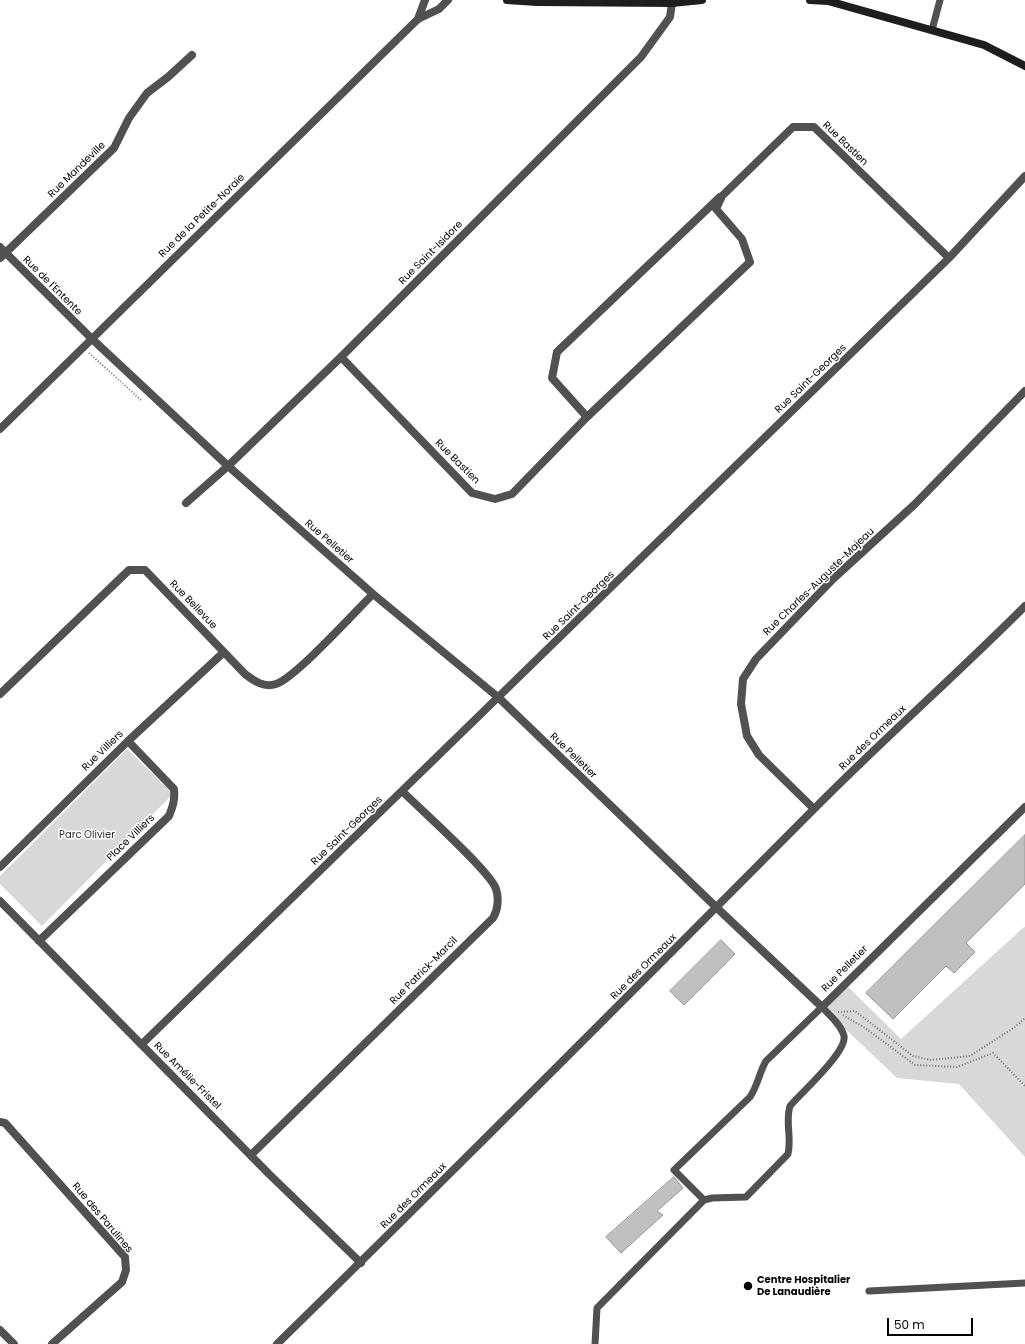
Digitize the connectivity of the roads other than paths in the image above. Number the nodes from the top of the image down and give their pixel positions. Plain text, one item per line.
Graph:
1 (425, 0) edge
2 (448, 0) edge
3 (507, 0) edge
4 (702, 0) edge
5 (810, 0) edge
6 (940, 0) edge
7 (672, 3) junction
8 (418, 18) junction
9 (932, 30) junction
10 (192, 55) dead end
11 (1025, 66) edge
12 (1025, 176) edge
13 (722, 196) junction
14 (2, 253) edge
15 (949, 258) junction
16 (91, 338) junction
17 (341, 357) junction
18 (1025, 392) edge
19 (587, 417) junction
20 (0, 429) edge
21 (228, 466) junction
22 (186, 503) dead end
23 (373, 594) junction
24 (1025, 606) edge
25 (224, 652) junction
26 (0, 694) edge
27 (499, 698) junction
28 (128, 741) junction
29 (402, 791) junction
30 (1025, 806) edge
31 (814, 809) junction
32 (0, 867) edge
33 (0, 901) edge
34 (717, 908) junction
35 (40, 941) junction
36 (822, 1007) junction
37 (142, 1044) junction
38 (0, 1122) edge
39 (251, 1155) junction
40 (704, 1200) junction
41 (362, 1263) junction
42 (1025, 1283) edge
43 (869, 1291) dead end
44 (0, 1330) edge
45 (14, 1344) edge
46 (52, 1344) edge
47 (278, 1344) edge
48 (595, 1344) edge

1 - 8 street, Rue de la Petite-Noraie
2 - 8 street, Rue de la Petite-Noraie
3 - 7 main road
4 - 7 main road
5 - 9 main road
6 - 9 lane
7 - 17 street, Rue Saint-Isidore
8 - 16 street, Rue de la Petite-Noraie
9 - 11 main road
10 - 14 street, Rue Mandeville
12 - 15 street, Rue Saint-Georges
13 - 15 street, Rue Bastien
13 - 19 street, Rue Bastien
13 - 19 street, Rue Bastien
14 - 16 street, Rue de l'Entente
15 - 27 street, Rue Saint-Georges
16 - 20 street, Rue de la Petite-Noraie
16 - 21 street, Rue Pelletier
17 - 19 street, Rue Bastien
17 - 21 street, Rue Saint-Isidore
18 - 31 street, Rue Charles-Auguste-Majeau
21 - 22 street, Rue Saint-Isidore
21 - 23 street, Rue Pelletier
23 - 25 street, Rue Bellevue
23 - 27 street, Rue Pelletier
24 - 31 street, Rue des Ormeaux
25 - 26 street, Rue Bellevue
25 - 28 street, Rue Villiers
27 - 29 street, Rue Saint-Georges
27 - 34 street, Rue Pelletier
28 - 32 street, Rue Villiers
28 - 35 street, Place Villiers
29 - 37 street, Rue Saint-Georges
29 - 39 street, Rue Patrick-Marcil
30 - 36 street, Rue Pelletier
31 - 34 street, Rue des Ormeaux
33 - 35 street, Rue Amélie-Fristel
34 - 36 street, Rue Pelletier
34 - 41 street, Rue des Ormeaux
35 - 37 street, Rue Amélie-Fristel
36 - 40 lane
36 - 40 lane
37 - 39 street, Rue Amélie-Fristel
38 - 46 street, Rue des Parulines
39 - 41 street, Rue Amélie-Fristel
40 - 48 lane
41 - 47 street, Rue des Ormeaux
42 - 43 lane
44 - 45 street

